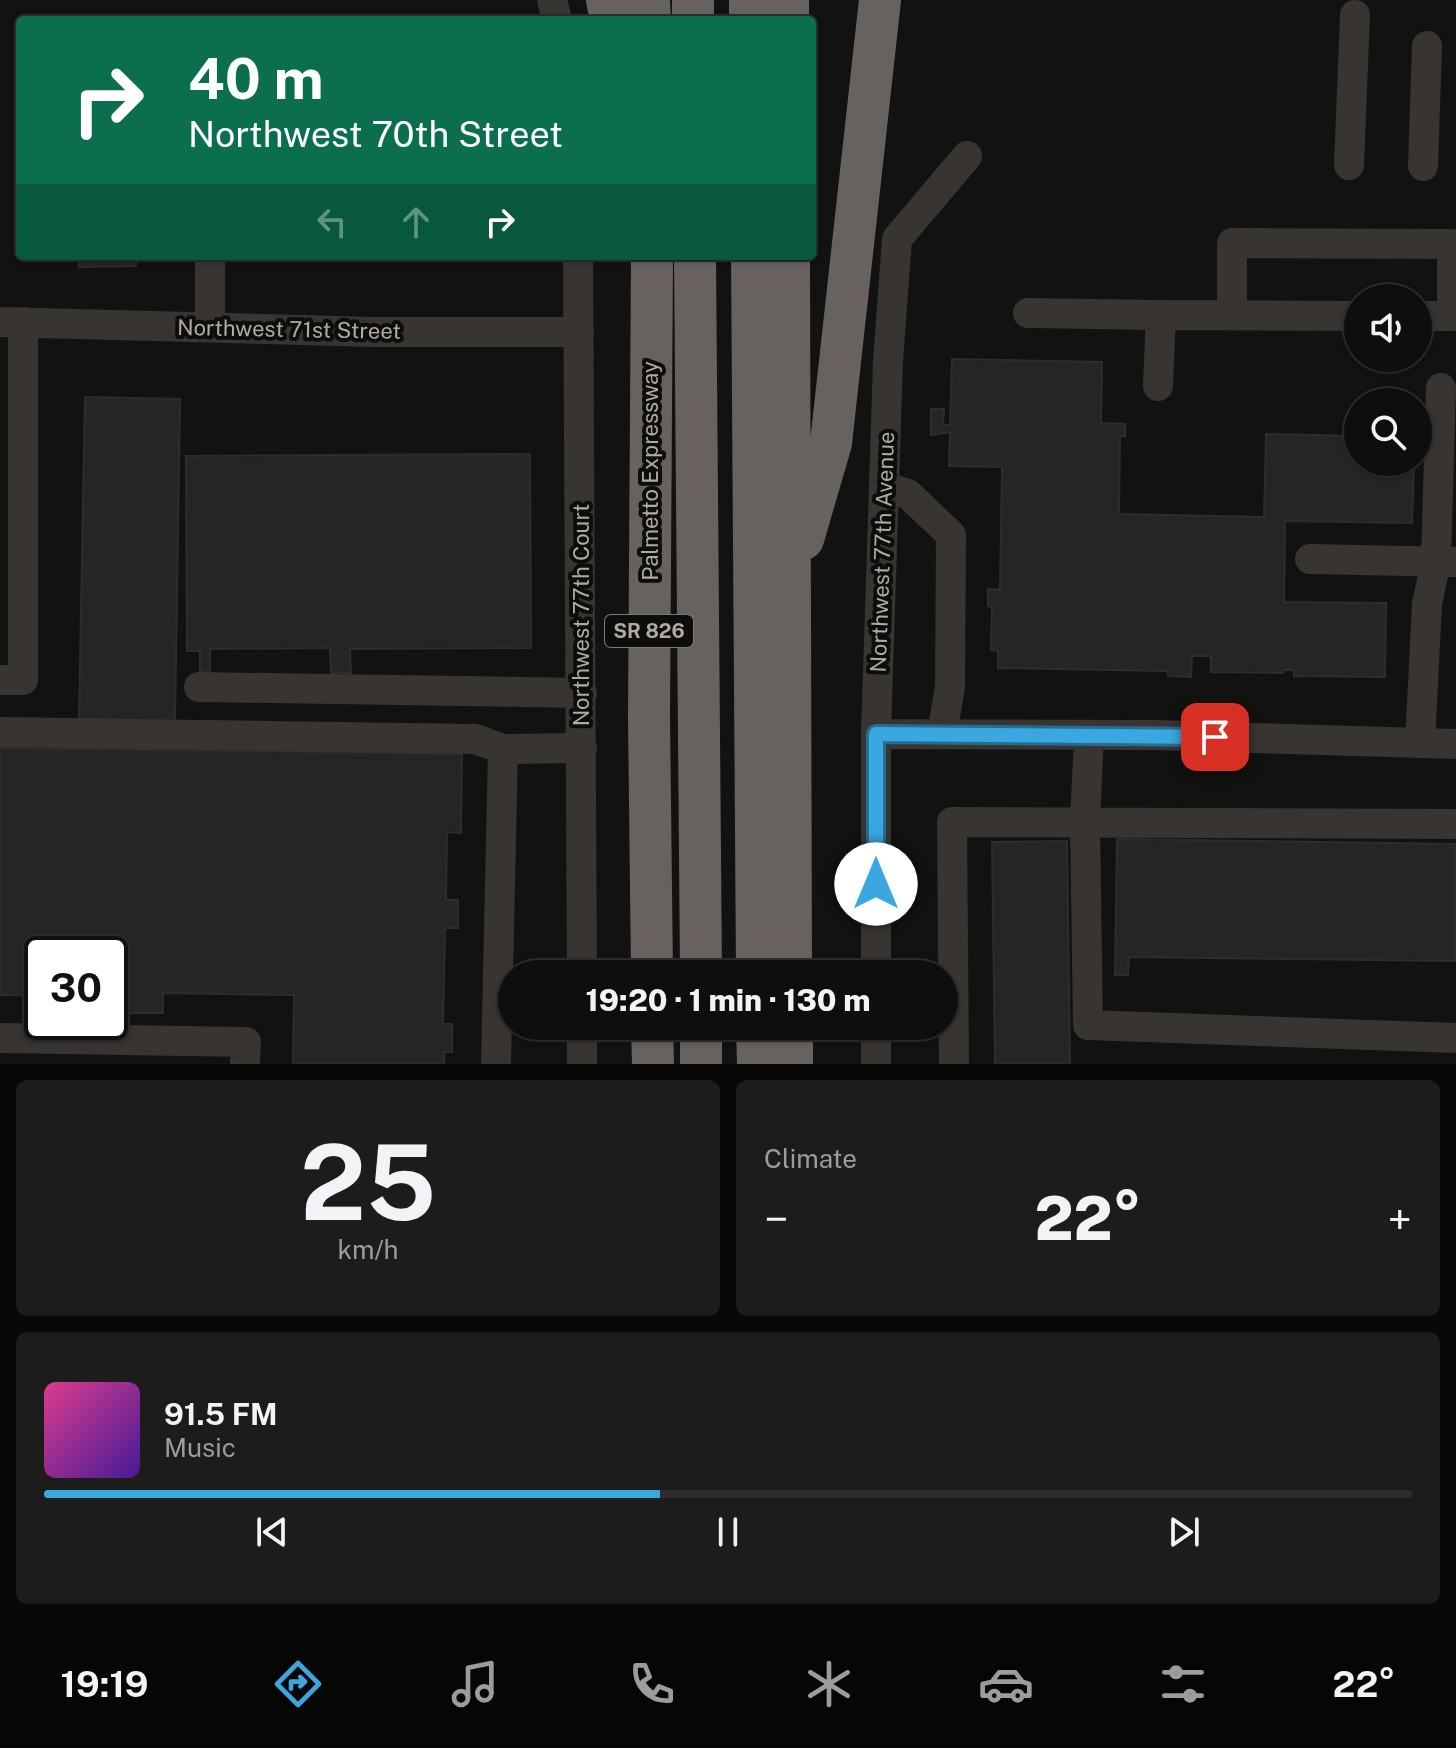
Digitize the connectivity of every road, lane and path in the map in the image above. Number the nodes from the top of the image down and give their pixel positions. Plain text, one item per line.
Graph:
1 (880, 0) edge
2 (1355, 15) dead end
3 (1427, 46) dead end
4 (967, 156) dead end
5 (1349, 165) dead end
6 (1423, 166) dead end
7 (210, 260) edge
8 (578, 260) edge
9 (695, 260) edge
10 (752, 260) edge
11 (789, 260) edge
12 (650, 267) edge
13 (1028, 313) dead end
14 (1161, 315) junction
15 (1232, 316) junction
16 (1344, 316) edge
17 (1432, 316) edge
18 (12, 322) edge
19 (210, 327) junction
20 (579, 332) junction
21 (1158, 386) dead end
22 (1441, 388) dead end
23 (884, 487) junction
24 (1310, 559) dead end
25 (1446, 561) edge
26 (789, 591) junction
27 (1441, 604) edge
28 (0, 680) edge
29 (199, 687) dead end
30 (582, 693) junction
31 (0, 732) edge
32 (876, 734) junction
33 (942, 734) junction
34 (1089, 735) junction
35 (1420, 743) junction
36 (1456, 744) edge
37 (582, 748) junction
38 (503, 749) junction
39 (1085, 822) junction
40 (1456, 824) edge
41 (504, 960) edge
42 (582, 960) edge
43 (652, 960) edge
44 (701, 960) edge
45 (757, 960) edge
46 (791, 960) edge
47 (876, 960) edge
48 (950, 960) edge
49 (0, 1038) edge
50 (1456, 1038) edge
51 (499, 1040) edge
52 (582, 1040) edge
53 (652, 1040) edge
54 (701, 1040) edge
55 (757, 1040) edge
56 (792, 1040) edge
57 (876, 1040) edge
58 (951, 1040) edge
59 (245, 1064) edge
60 (496, 1064) edge
61 (582, 1064) edge
62 (653, 1064) edge
63 (701, 1064) edge
64 (758, 1064) edge
65 (792, 1064) edge
66 (876, 1064) edge
67 (954, 1064) edge

1 - 26 highway
2 - 5 street
3 - 6 street
4 - 23 street, Northwest 77th Avenue
7 - 19 street
8 - 20 street, Northwest 77th Court
9 - 44 highway
10 - 45 highway
11 - 26 highway
12 - 43 highway, Palmetto Expressway / SR 826
13 - 14 street
14 - 15 street
14 - 21 street
15 - 16 street
15 - 17 street
18 - 19 street, Northwest 71st Street
18 - 28 street
19 - 20 street, Northwest 71st Street
20 - 30 street, Northwest 77th Court
22 - 25 street
23 - 32 street, Northwest 77th Avenue
23 - 33 street
24 - 25 street
25 - 27 street
26 - 46 highway
27 - 35 street
29 - 30 street
30 - 37 street, Northwest 77th Court
31 - 38 street
32 - 33 street
32 - 47 street, Northwest 77th Avenue
33 - 34 street
34 - 35 street
34 - 39 street
35 - 36 street
37 - 38 street
37 - 42 street, Northwest 77th Court
38 - 41 street
39 - 40 street
39 - 48 street
39 - 50 street
49 - 59 street
51 - 60 street
52 - 61 street
53 - 62 highway
54 - 63 highway
55 - 64 highway
56 - 65 highway
57 - 66 street
58 - 67 street

